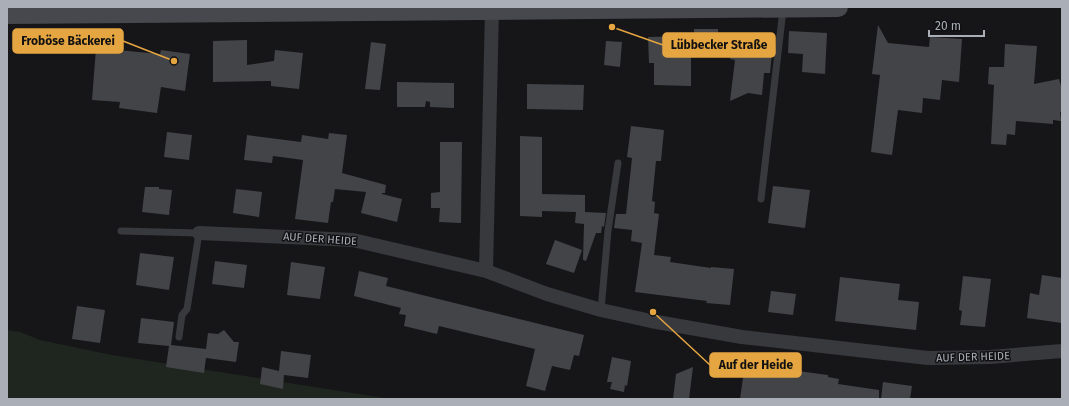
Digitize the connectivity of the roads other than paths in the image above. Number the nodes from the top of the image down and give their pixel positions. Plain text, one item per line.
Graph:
1 (838, 7) edge
2 (784, 8) edge
3 (492, 10) junction
4 (7, 14) edge
5 (618, 163) dead end
6 (761, 199) dead end
7 (121, 231) dead end
8 (199, 233) junction
9 (486, 271) junction
10 (601, 310) junction
11 (179, 337) dead end
12 (1062, 351) edge

1 - 2 main road
2 - 3 main road
2 - 6 lane
3 - 4 main road
3 - 9 street
5 - 10 lane
7 - 8 lane
8 - 9 street, AUF DER HEIDE
8 - 11 lane
9 - 10 street, AUF DER HEIDE
10 - 12 street, AUF DER HEIDE

